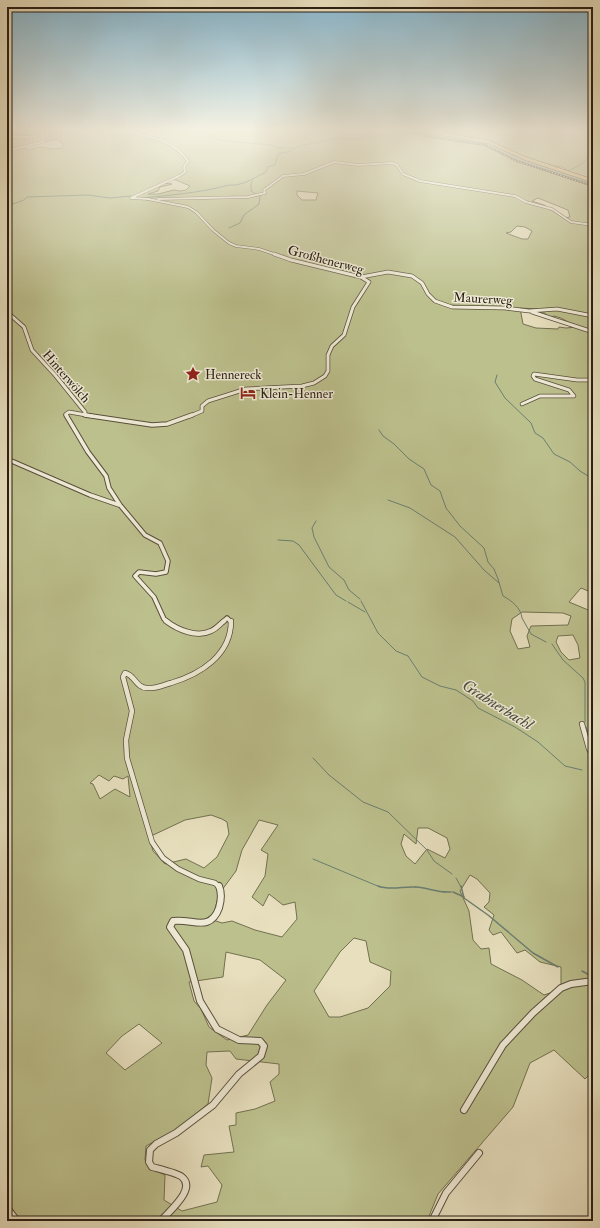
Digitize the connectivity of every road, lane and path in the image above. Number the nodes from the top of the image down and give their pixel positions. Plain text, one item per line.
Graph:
1 (153, 187) edge
2 (267, 187) edge
3 (460, 187) edge
4 (148, 199) junction
5 (593, 225) edge
6 (372, 276) junction
7 (361, 277) junction
8 (369, 282) junction
9 (529, 311) junction
10 (7, 312) edge
11 (593, 316) edge
12 (593, 332) edge
13 (593, 380) edge
14 (522, 404) dead end
15 (85, 415) junction
16 (7, 459) edge
17 (120, 505) junction
18 (582, 724) dead end
19 (593, 756) edge
20 (593, 981) edge
21 (464, 1110) dead end
22 (479, 1153) dead end
23 (7, 1208) edge
24 (17, 1221) edge
25 (162, 1221) edge
26 (432, 1221) edge

1 - 4 street
2 - 4 street
3 - 5 street
4 - 7 street, Großhenerweg
6 - 7 street, Maurerweg
6 - 8 street
6 - 9 street, Maurerweg
7 - 8 street, Großhenerweg
8 - 15 street, Großhenerweg
9 - 11 street, Maurerweg
9 - 12 street
10 - 15 street, Hinterwölch
13 - 14 street
15 - 17 street, Großhenerweg
16 - 17 street
17 - 25 street
18 - 19 street
20 - 21 street
22 - 26 street
23 - 24 street

